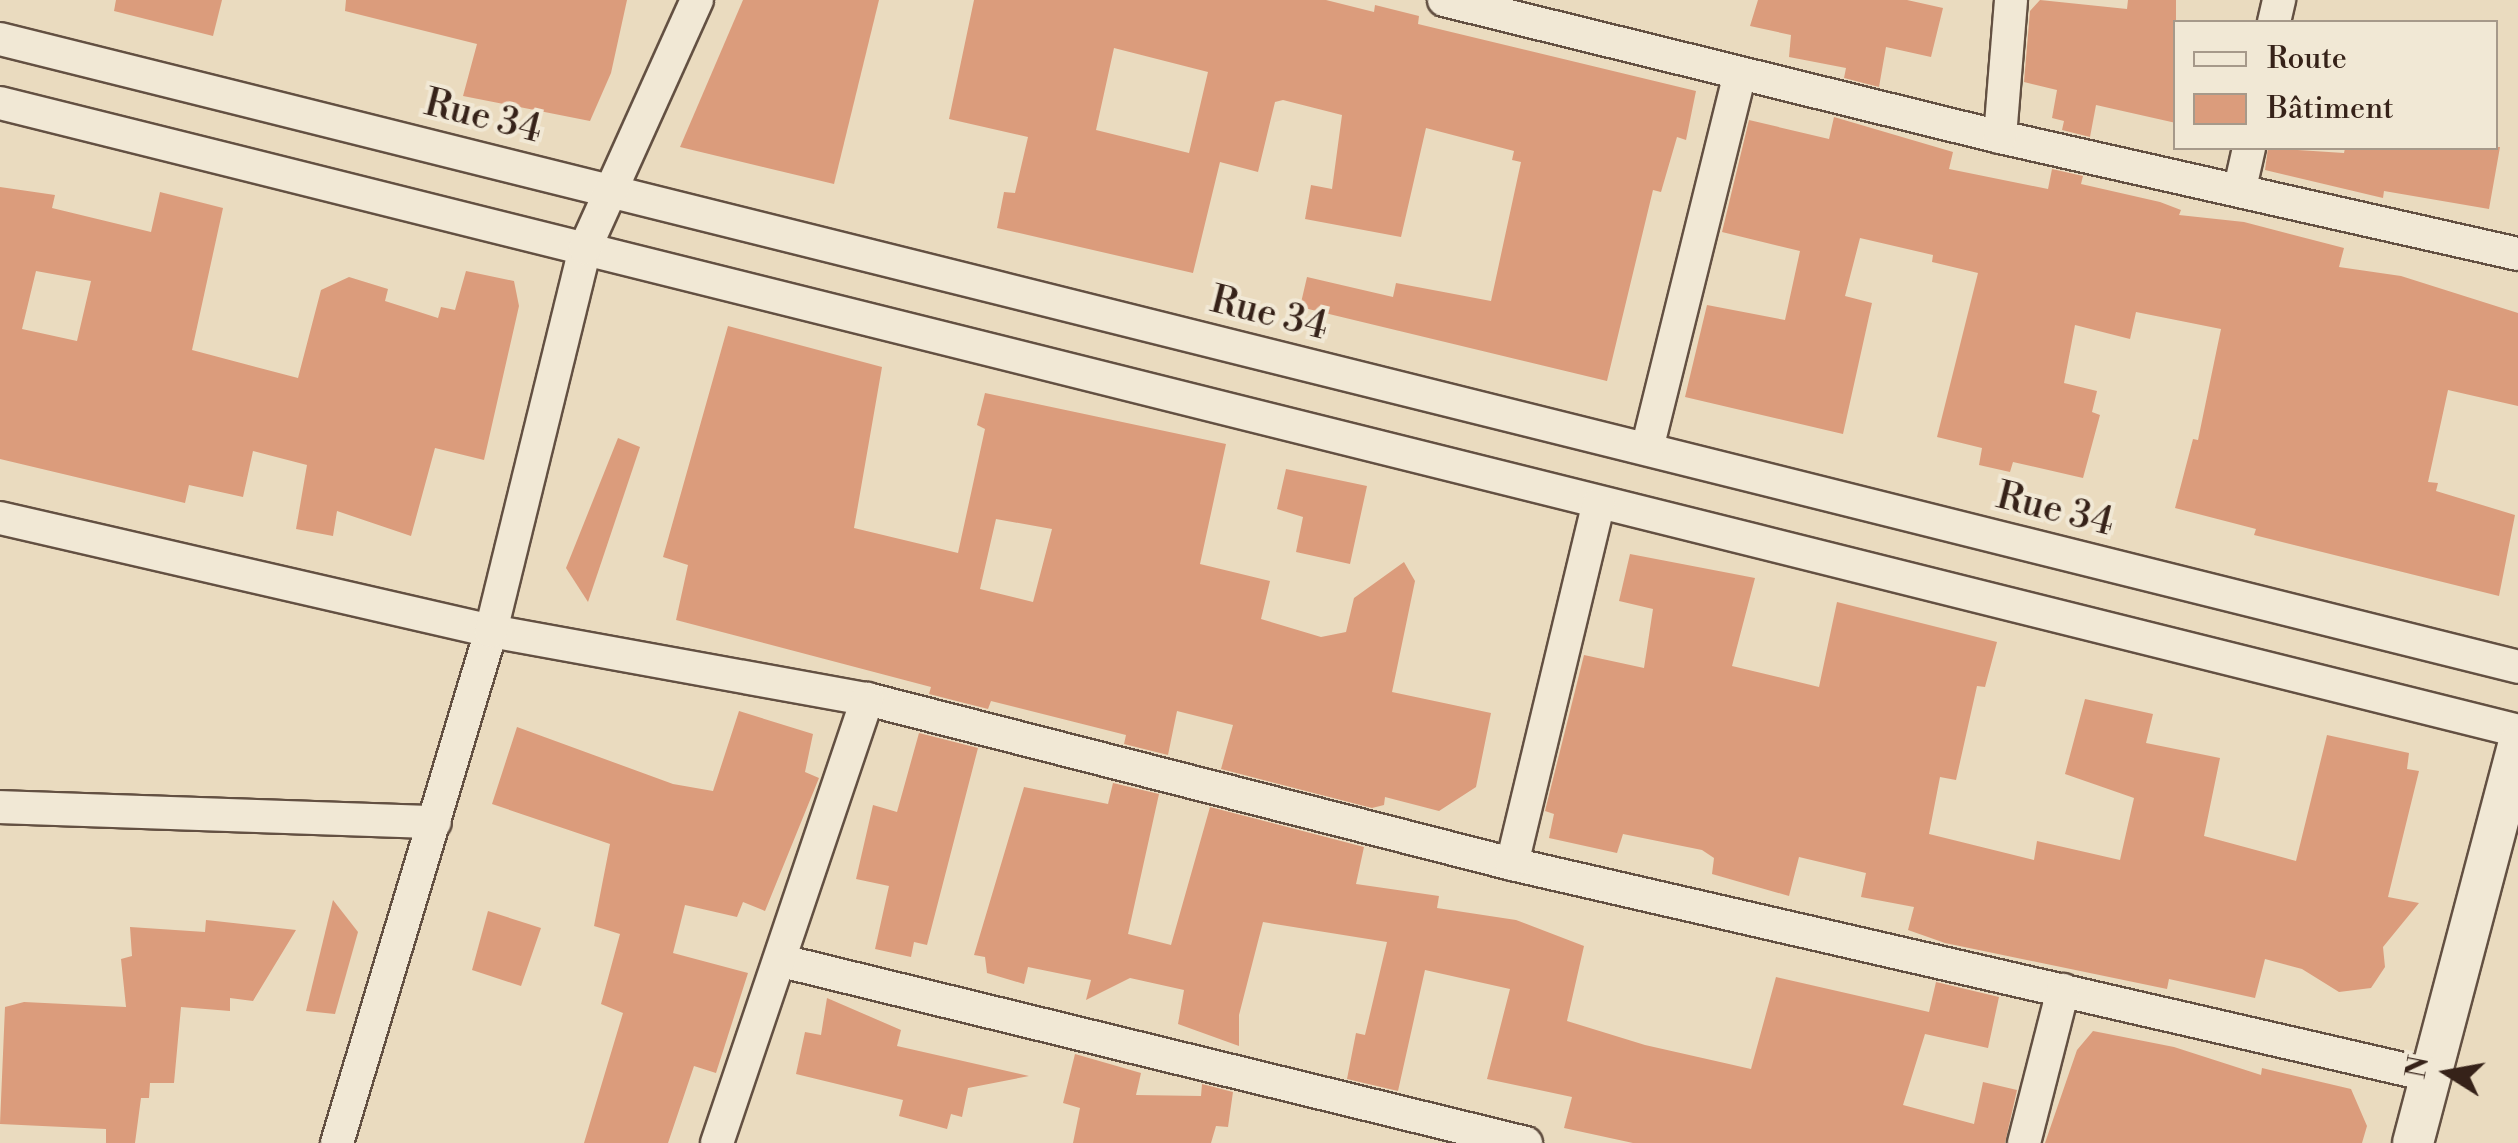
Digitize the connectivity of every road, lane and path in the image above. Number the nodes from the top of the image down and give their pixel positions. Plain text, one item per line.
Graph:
1 (697, 0) edge
2 (1444, 0) edge
3 (2011, 0) edge
4 (0, 38) edge
5 (1740, 72) junction
6 (0, 104) edge
7 (2000, 137) junction
8 (2248, 150) edge
9 (2240, 188) junction
10 (611, 189) junction
11 (584, 248) junction
12 (2518, 254) edge
13 (1647, 449) junction
14 (1599, 503) junction
15 (0, 518) edge
16 (491, 631) junction
17 (2518, 667) edge
18 (867, 699) junction
19 (2518, 731) edge
20 (2518, 746) edge
21 (0, 807) edge
22 (434, 822) junction
23 (1512, 864) junction
24 (782, 961) junction
25 (2063, 990) junction
26 (2430, 1074) junction
27 (337, 1143) edge
28 (717, 1143) edge
29 (1526, 1143) edge
30 (2024, 1143) edge
31 (2414, 1143) edge

1 - 10 street
2 - 5 street
3 - 7 street
4 - 10 street, Rue 34
5 - 7 street
5 - 13 street
6 - 11 street
7 - 9 street
8 - 9 street
9 - 12 street
10 - 11 street
10 - 13 street, Rue 34
11 - 14 street
11 - 16 street
13 - 17 street, Rue 34
14 - 19 street
14 - 23 street
15 - 16 street
16 - 18 street
16 - 22 street
18 - 23 street
18 - 24 street
20 - 26 street
21 - 22 street
22 - 27 street
23 - 25 street
24 - 28 street
24 - 29 street
25 - 26 street
25 - 30 street
26 - 31 street

